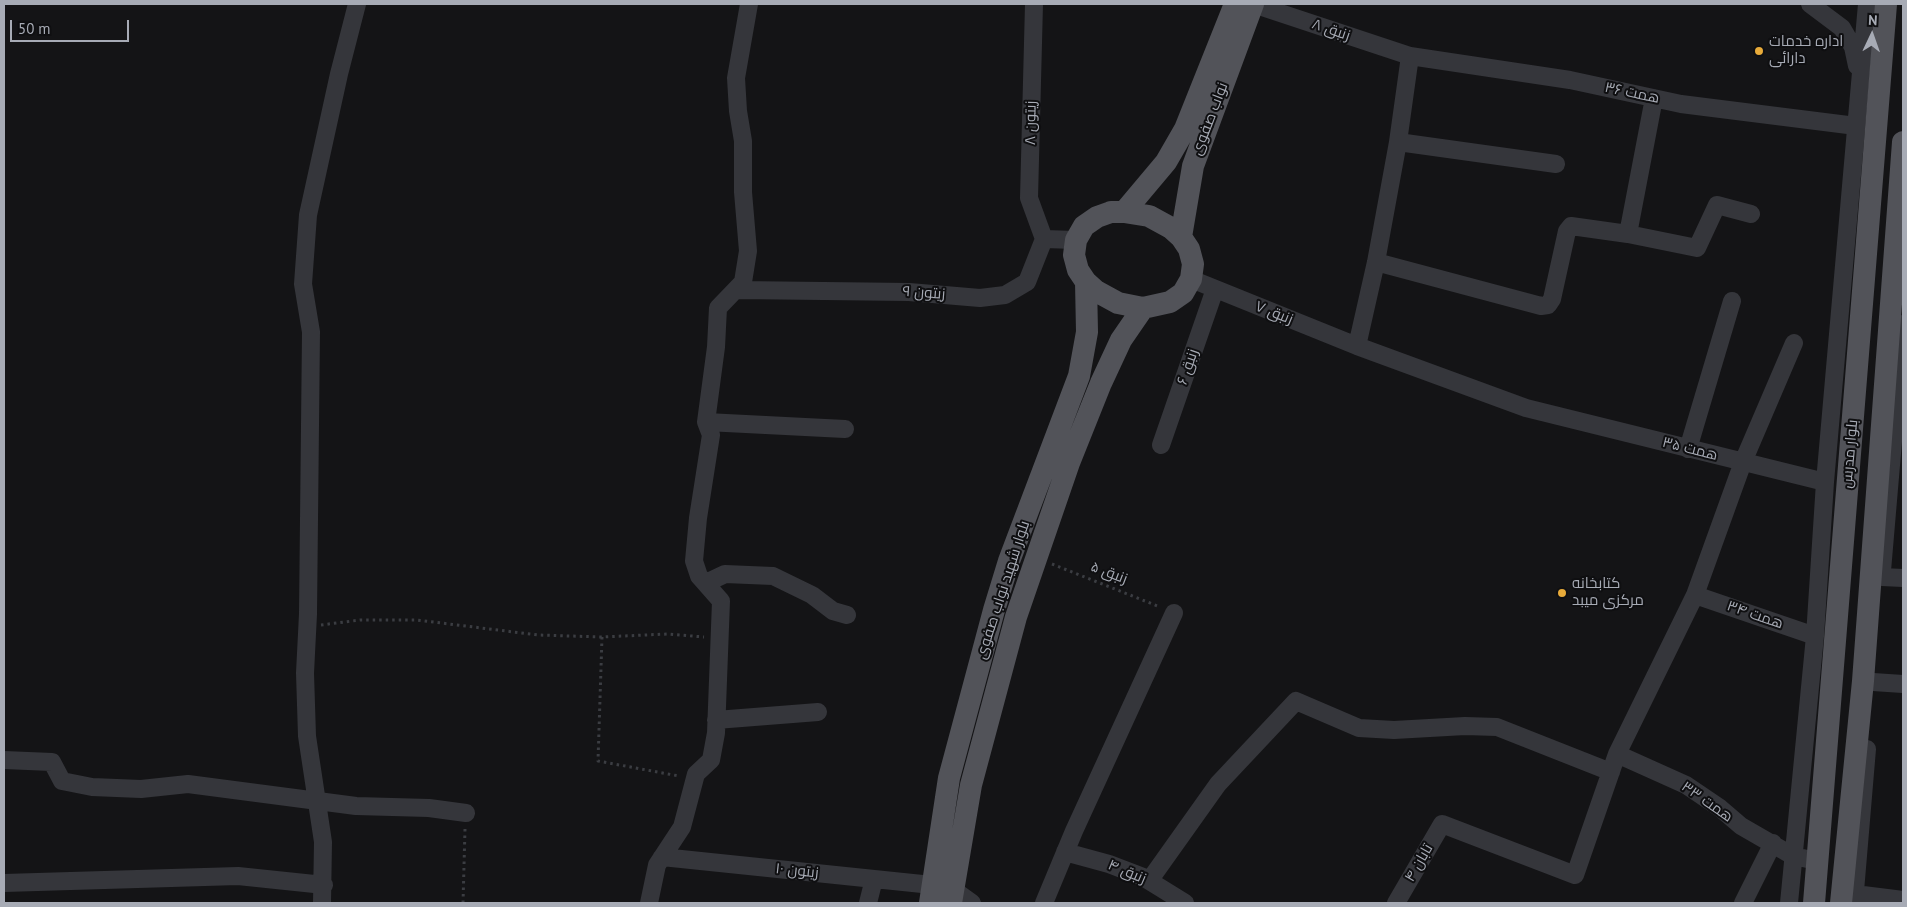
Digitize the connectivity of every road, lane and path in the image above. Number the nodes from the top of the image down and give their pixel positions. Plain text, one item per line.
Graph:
1 (357, 4) edge
2 (749, 4) edge
3 (1034, 4) edge
4 (1235, 4) edge
5 (1253, 4) edge
6 (1810, 4) edge
7 (1866, 4) edge
8 (1886, 4) edge
9 (1410, 56) junction
10 (1860, 78) junction
11 (1654, 98) junction
12 (1856, 126) junction
13 (1398, 142) junction
14 (1903, 142) edge
15 (1556, 164) dead end
16 (1124, 212) junction
17 (1751, 214) dead end
18 (1628, 234) junction
19 (1181, 237) junction
20 (1044, 239) junction
21 (1076, 240) junction
22 (1376, 262) junction
23 (1191, 280) junction
24 (1086, 282) junction
25 (1215, 289) junction
26 (738, 290) junction
27 (1842, 297) junction
28 (1864, 300) junction
29 (1732, 301) dead end
30 (1143, 308) junction
31 (1903, 334) edge
32 (1794, 343) dead end
33 (1357, 346) junction
34 (1890, 400) junction
35 (1555, 416) joint
36 (706, 422) junction
37 (845, 429) dead end
38 (1161, 445) dead end
39 (1688, 449) junction
40 (1743, 462) junction
41 (1825, 482) junction
42 (1035, 558) junction
43 (1882, 577) junction
44 (1903, 578) edge
45 (706, 583) junction
46 (1695, 595) junction
47 (1174, 613) joint
48 (847, 615) dead end
49 (307, 627) junction
50 (1815, 636) junction
51 (602, 637) junction
52 (719, 638) junction
53 (1873, 682) junction
54 (1903, 684) edge
55 (818, 712) dead end
56 (716, 720) junction
57 (1617, 754) junction
58 (4, 760) edge
59 (1611, 772) junction
60 (694, 779) junction
61 (318, 800) junction
62 (466, 813) joint
63 (1772, 843) junction
64 (1065, 852) junction
65 (1793, 856) junction
66 (662, 857) junction
67 (1817, 861) junction
68 (874, 879) junction
69 (1149, 880) junction
70 (4, 883) edge
71 (324, 885) junction
72 (942, 895) edge
73 (1850, 900) edge
74 (1903, 900) edge
75 (322, 903) edge
76 (463, 903) edge
77 (650, 903) edge
78 (868, 903) edge
79 (972, 903) edge
80 (1044, 903) edge
81 (1185, 903) edge
82 (1396, 903) edge
83 (1743, 903) edge
84 (1789, 903) edge
85 (1814, 903) edge

1 - 49 street
2 - 26 street
3 - 20 street, زیتون ۸
4 - 16 main road, نواب صفوی
5 - 9 street, زنبق ۸
5 - 19 main road, نواب صفوی
6 - 10 street
7 - 10 street
8 - 28 main road, بلوار مدرس
9 - 11 street, همت ۳۶
9 - 13 street
10 - 12 street
11 - 12 street, همت ۳۶
11 - 18 street
12 - 27 street
13 - 15 street
13 - 22 street
14 - 34 main road, بلوار مدرس
16 - 19 main road
16 - 21 main road
17 - 18 street
18 - 22 street
19 - 23 main road
20 - 21 street
20 - 26 street, زیتون ۹
21 - 24 main road
22 - 33 street
23 - 25 street, زنبق ۷
23 - 30 main road
24 - 30 main road
24 - 72 main road, بلوار شهید نواب صفوی
25 - 33 street, زنبق ۷
25 - 38 street, زنبق ۶
26 - 36 street
27 - 28 street
27 - 41 street
28 - 67 main road, بلوار مدرس
29 - 39 street
30 - 42 main road, بلوار شهید نواب صفوی
31 - 34 street
32 - 40 street
33 - 35 street, زنبق ۷
34 - 43 street
34 - 73 main road, بلوار مدرس
35 - 39 street, همت ۳۵
36 - 37 street
36 - 45 street
39 - 40 street, همت ۳۵
40 - 41 street, همت ۳۵
40 - 46 street
41 - 50 street
42 - 47 path, زنبق ۵
42 - 72 main road, بلوار شهید نواب صفوی
43 - 44 street
43 - 53 street
45 - 48 street
45 - 52 street
46 - 50 street, همت ۳۴
46 - 57 street
47 - 64 street
49 - 51 path
49 - 61 street
50 - 65 street
51 - 52 path
51 - 60 path
52 - 56 street
53 - 54 street
53 - 73 street
55 - 56 street
56 - 60 street
57 - 59 street
57 - 63 street, همت ۳۳
58 - 61 street
59 - 69 street
59 - 82 street, تابان ۴
60 - 66 street
61 - 62 street
61 - 71 street
62 - 76 path
63 - 65 street, همت ۳۳
63 - 83 street
64 - 69 street, زنبق ۴
64 - 80 street
65 - 67 street, همت ۳۳
65 - 84 street
66 - 68 street, زیتون ۱۰
66 - 77 street
67 - 85 main road, بلوار مدرس
68 - 72 street, زیتون ۱۰
68 - 78 street
69 - 81 street, زنبق ۴
70 - 71 street
71 - 75 street
72 - 79 street
73 - 74 street

